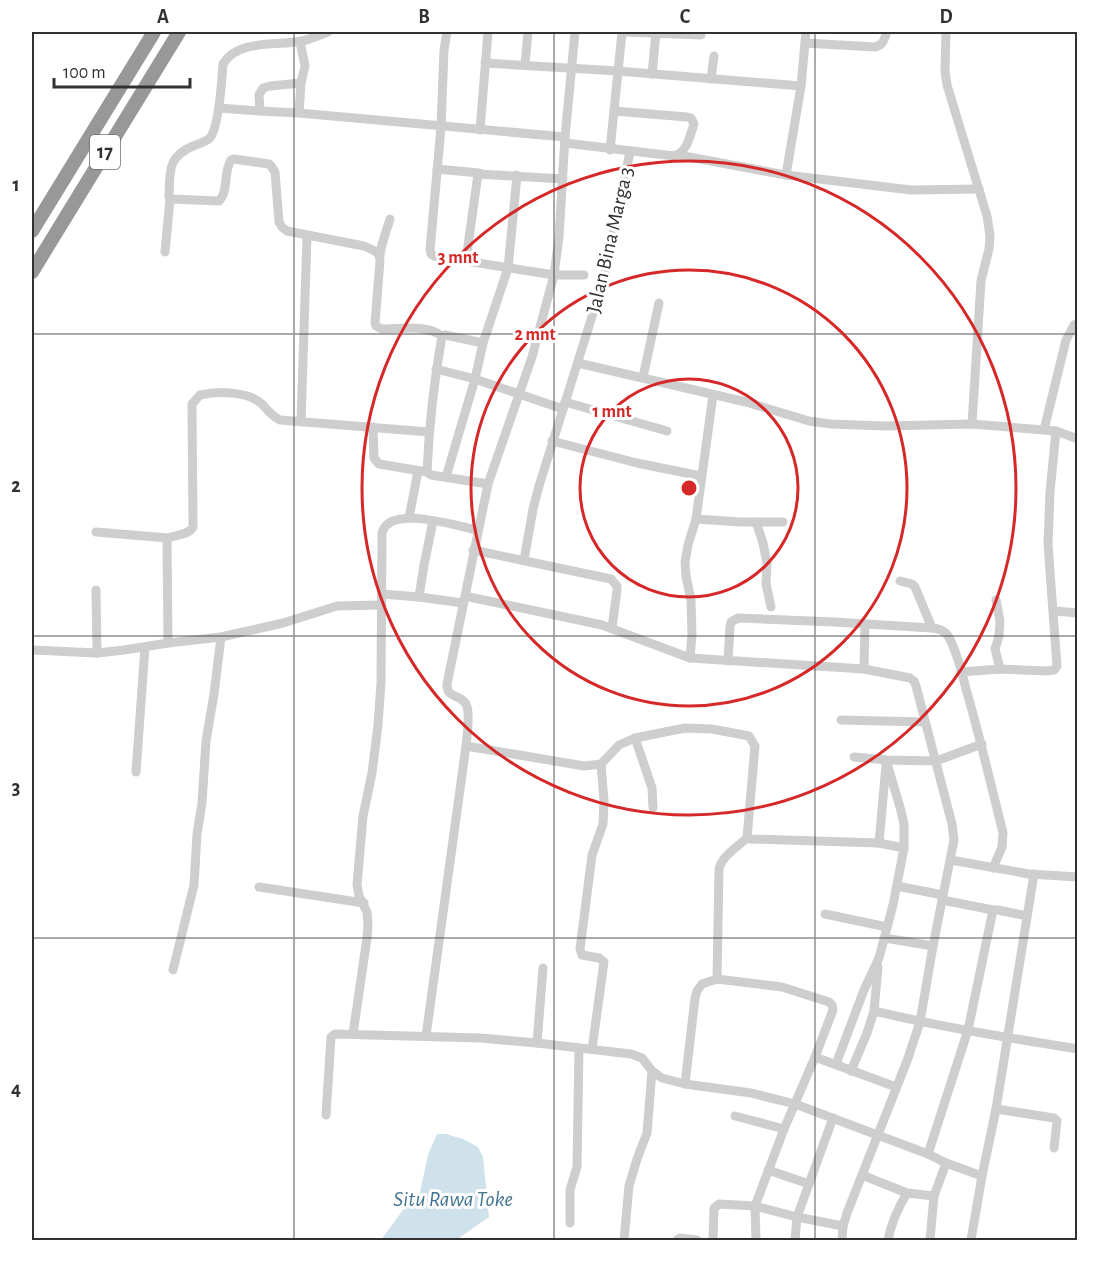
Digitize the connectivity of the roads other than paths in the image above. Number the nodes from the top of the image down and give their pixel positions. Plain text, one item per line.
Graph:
1 (154, 32) edge
2 (179, 32) edge
3 (328, 32) edge
4 (447, 32) edge
5 (488, 32) edge
6 (528, 32) edge
7 (575, 32) edge
8 (624, 32) edge
9 (806, 32) edge
10 (886, 32) edge
11 (946, 32) edge
12 (656, 33) junction
13 (701, 35) dead end
14 (300, 42) junction
15 (805, 43) junction
16 (714, 56) dead end
17 (485, 63) junction
18 (525, 65) junction
19 (571, 68) junction
20 (618, 71) junction
21 (652, 74) junction
22 (711, 79) junction
23 (302, 83) junction
24 (801, 86) junction
25 (219, 108) junction
26 (260, 111) junction
27 (614, 111) junction
28 (298, 113) junction
29 (441, 127) junction
30 (480, 130) junction
31 (565, 140) junction
32 (610, 150) junction
33 (630, 152) junction
34 (678, 155) junction
35 (437, 169) junction
36 (479, 173) junction
37 (516, 175) junction
38 (786, 175) junction
39 (563, 179) junction
40 (978, 189) junction
41 (170, 199) junction
42 (390, 219) dead end
43 (32, 231) edge
44 (307, 236) junction
45 (165, 252) dead end
46 (378, 254) junction
47 (466, 260) junction
48 (508, 267) junction
49 (32, 272) edge
50 (554, 275) junction
51 (584, 275) dead end
52 (659, 303) dead end
53 (1077, 323) edge
54 (442, 336) junction
55 (483, 343) junction
56 (578, 363) junction
57 (436, 369) junction
58 (643, 377) junction
59 (475, 379) junction
60 (518, 394) junction
61 (713, 394) junction
62 (564, 406) junction
63 (300, 422) junction
64 (972, 424) junction
65 (373, 428) junction
66 (1044, 430) junction
67 (667, 431) dead end
68 (1056, 431) junction
69 (429, 432) junction
70 (1077, 439) edge
71 (552, 441) junction
72 (422, 471) junction
73 (701, 476) junction
74 (446, 477) junction
75 (488, 484) junction
76 (409, 518) junction
77 (696, 519) junction
78 (434, 521) junction
79 (756, 522) junction
80 (783, 522) dead end
81 (477, 530) junction
82 (96, 532) dead end
83 (168, 538) junction
84 (474, 550) junction
85 (524, 560) junction
86 (900, 581) dead end
87 (96, 590) dead end
88 (419, 597) junction
89 (382, 600) junction
90 (464, 600) junction
91 (996, 600) dead end
92 (771, 606) dead end
93 (1054, 611) junction
94 (1077, 613) edge
95 (865, 624) junction
96 (612, 628) junction
97 (932, 628) junction
98 (221, 637) junction
99 (168, 643) junction
100 (145, 647) junction
101 (32, 650) edge
102 (97, 653) junction
103 (690, 658) junction
104 (728, 661) junction
105 (864, 669) junction
106 (999, 669) junction
107 (962, 672) junction
108 (841, 720) dead end
109 (926, 722) junction
110 (635, 738) junction
111 (982, 744) junction
112 (466, 746) junction
113 (854, 757) dead end
114 (886, 760) junction
115 (936, 760) junction
116 (601, 764) junction
117 (136, 772) dead end
118 (653, 808) dead end
119 (747, 838) junction
120 (879, 843) junction
121 (904, 848) junction
122 (951, 860) junction
123 (993, 868) junction
124 (1034, 874) junction
125 (1077, 877) edge
126 (897, 886) junction
127 (259, 887) dead end
128 (943, 898) junction
129 (364, 903) junction
130 (993, 910) junction
131 (825, 914) dead end
132 (1027, 916) junction
133 (887, 927) junction
134 (885, 938) junction
135 (933, 946) junction
136 (879, 958) junction
137 (543, 968) dead end
138 (173, 970) dead end
139 (717, 979) junction
140 (874, 1011) junction
141 (920, 1022) junction
142 (968, 1030) junction
143 (353, 1034) junction
144 (426, 1036) junction
145 (1008, 1038) junction
146 (537, 1042) junction
147 (579, 1048) junction
148 (592, 1049) junction
149 (1077, 1049) edge
150 (815, 1057) junction
151 (836, 1064) junction
152 (652, 1071) junction
153 (851, 1071) junction
154 (685, 1084) junction
155 (896, 1087) junction
156 (795, 1104) junction
157 (996, 1109) junction
158 (326, 1115) dead end
159 (735, 1116) dead end
160 (833, 1119) junction
161 (784, 1129) junction
162 (878, 1135) junction
163 (1054, 1148) dead end
164 (928, 1154) junction
165 (946, 1163) junction
166 (768, 1170) junction
167 (862, 1175) junction
168 (982, 1176) junction
169 (809, 1184) junction
170 (907, 1193) junction
171 (934, 1196) junction
172 (755, 1206) junction
173 (797, 1217) junction
174 (570, 1223) dead end
175 (843, 1226) junction
176 (624, 1240) edge
177 (677, 1240) edge
178 (697, 1240) edge
179 (713, 1240) edge
180 (756, 1240) edge
181 (795, 1240) edge
182 (842, 1240) edge
183 (888, 1240) edge
184 (930, 1240) edge
185 (971, 1240) edge

1 - 43 highway, 17
2 - 49 highway, 17
3 - 14 street
4 - 29 street
5 - 17 street
6 - 18 street
7 - 19 street
8 - 12 street
8 - 20 street
9 - 15 street
10 - 15 street
11 - 40 street
12 - 13 street
12 - 21 street
14 - 23 street
14 - 25 street
15 - 24 street
16 - 22 street
17 - 18 street
17 - 30 street
18 - 19 street
19 - 20 street
19 - 31 street
20 - 21 street
20 - 27 street
21 - 22 street
22 - 24 street
23 - 26 street
23 - 28 street
24 - 38 street
25 - 26 street
25 - 41 street
26 - 28 street
27 - 32 street
27 - 34 street
28 - 29 street
29 - 30 street
29 - 35 street
30 - 31 street
31 - 32 street
31 - 39 street
32 - 33 street
33 - 34 street
33 - 56 street, Jalan Bina Marga 3
34 - 38 street
35 - 36 street
35 - 47 street
36 - 37 street
36 - 47 street
37 - 39 street
37 - 48 street
38 - 40 street
39 - 50 street
40 - 64 street
41 - 44 street
41 - 45 street
42 - 46 street
44 - 46 street
44 - 63 street
46 - 54 street
47 - 48 street
48 - 50 street
48 - 55 street
50 - 51 street
50 - 60 street
52 - 58 street
53 - 66 street
54 - 55 street
54 - 57 street
55 - 59 street
56 - 58 street
56 - 62 street, Jalan Bina Marga 3
57 - 59 street
57 - 69 street
58 - 61 street
59 - 60 street
59 - 74 street
60 - 62 street
60 - 75 street
61 - 64 street
61 - 73 street
62 - 67 street
62 - 71 street, Jalan Bina Marga 3
63 - 65 street
63 - 83 street
64 - 66 street
65 - 69 street
65 - 72 street
66 - 68 street
68 - 70 street
68 - 93 street
69 - 72 street
71 - 73 street
71 - 85 street, Jalan Bina Marga 3
72 - 74 street
72 - 76 street
73 - 77 street
74 - 75 street
75 - 81 street
76 - 78 street
76 - 89 street
77 - 79 street
77 - 103 street
78 - 81 street
78 - 88 street
79 - 80 street
79 - 92 street
81 - 84 street
82 - 83 street
83 - 99 street
84 - 85 street
84 - 90 street
85 - 96 street
86 - 97 street
87 - 102 street
88 - 89 street
88 - 90 street
89 - 98 street
89 - 129 street
90 - 96 street
90 - 112 street
91 - 106 street
93 - 94 street
93 - 106 street
95 - 97 street
95 - 104 street
95 - 105 street
96 - 103 street
97 - 107 street
98 - 99 street
98 - 138 street
99 - 100 street
100 - 102 street
100 - 117 street
101 - 102 street
103 - 104 street
104 - 105 street
105 - 109 street
106 - 107 street
107 - 111 street
108 - 109 street
109 - 115 street
110 - 116 street
110 - 118 street
110 - 119 street
111 - 115 street
111 - 123 street
112 - 116 street
112 - 144 street
113 - 114 street
114 - 115 street
114 - 120 street
114 - 121 street
115 - 122 street
116 - 148 street
119 - 120 street
119 - 139 street
120 - 121 street
121 - 126 street
122 - 123 street
122 - 128 street
123 - 124 street
124 - 125 street
124 - 132 street
126 - 128 street
126 - 133 street
127 - 129 street
128 - 130 street
128 - 135 street
129 - 143 street
130 - 132 street
130 - 142 street
131 - 133 street
132 - 145 street
133 - 134 street
134 - 135 street
134 - 136 street
135 - 141 street
136 - 140 street
136 - 151 street
137 - 146 street
139 - 150 street
139 - 154 street
140 - 141 street
140 - 153 street
141 - 142 street
141 - 155 street
142 - 145 street
142 - 164 street
143 - 144 street
143 - 158 street
144 - 146 street
145 - 149 street
145 - 157 street
146 - 147 street
147 - 148 street
147 - 174 street
148 - 152 street
150 - 151 street
150 - 156 street
151 - 153 street
152 - 154 street
152 - 176 street
153 - 155 street
154 - 156 street
155 - 162 street
156 - 160 street
156 - 161 street
157 - 163 street
157 - 168 street
159 - 161 street
160 - 162 street
160 - 169 street
161 - 166 street
162 - 164 street
162 - 167 street
164 - 165 street
165 - 168 street
165 - 171 street
166 - 169 street
166 - 172 street
167 - 170 street
167 - 175 street
168 - 185 street
169 - 173 street
170 - 171 street
170 - 183 street
171 - 184 street
172 - 173 street
172 - 179 street
172 - 180 street
173 - 175 street
173 - 181 street
175 - 182 street
177 - 178 street

